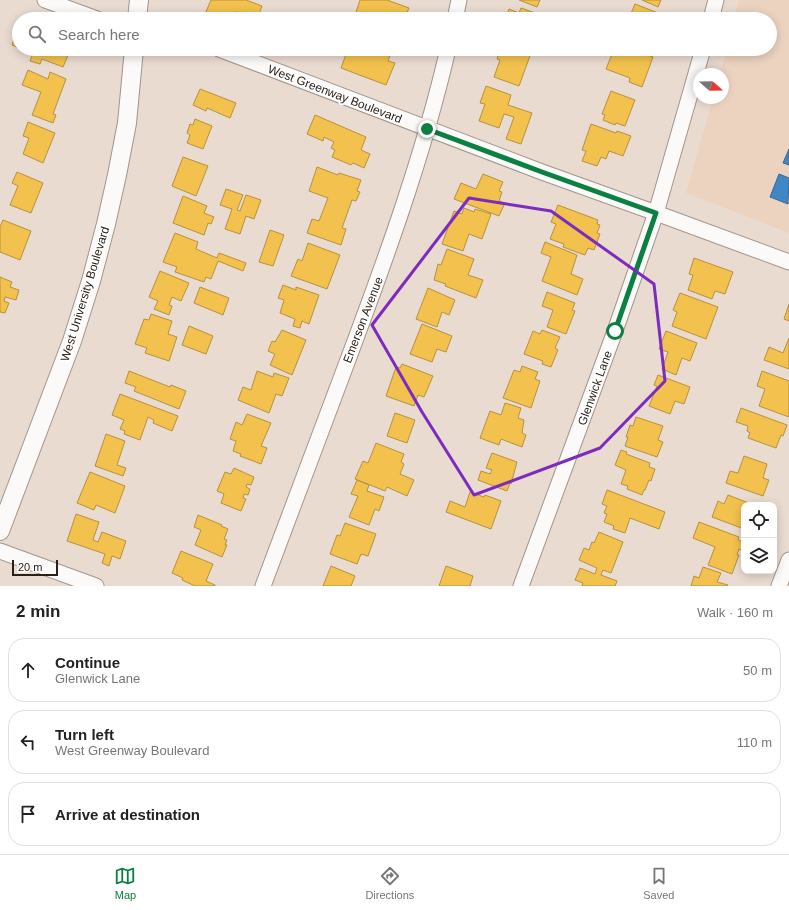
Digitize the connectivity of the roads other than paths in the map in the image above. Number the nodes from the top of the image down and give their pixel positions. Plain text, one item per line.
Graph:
1 (45, 0) edge
2 (139, 0) edge
3 (459, 0) edge
4 (716, 0) edge
5 (78, 12) edge
6 (138, 12) edge
7 (456, 12) edge
8 (713, 12) edge
9 (133, 56) edge
10 (237, 56) edge
11 (446, 56) edge
12 (701, 56) edge
13 (427, 129) junction
14 (656, 213) junction
15 (789, 262) edge
16 (0, 530) edge
17 (0, 551) edge
18 (789, 560) edge
19 (96, 586) edge
20 (263, 586) edge
21 (521, 586) edge
22 (779, 586) edge

1 - 5 street
2 - 6 street
3 - 7 street
4 - 8 street
9 - 16 street, West University Boulevard
10 - 13 street, West Greenway Boulevard
11 - 13 street, Emerson Avenue
12 - 14 street, Glenwick Lane
13 - 14 street, West Greenway Boulevard
13 - 20 street, Emerson Avenue
14 - 15 street, West Greenway Boulevard
14 - 21 street, Glenwick Lane
17 - 19 street
18 - 22 street

